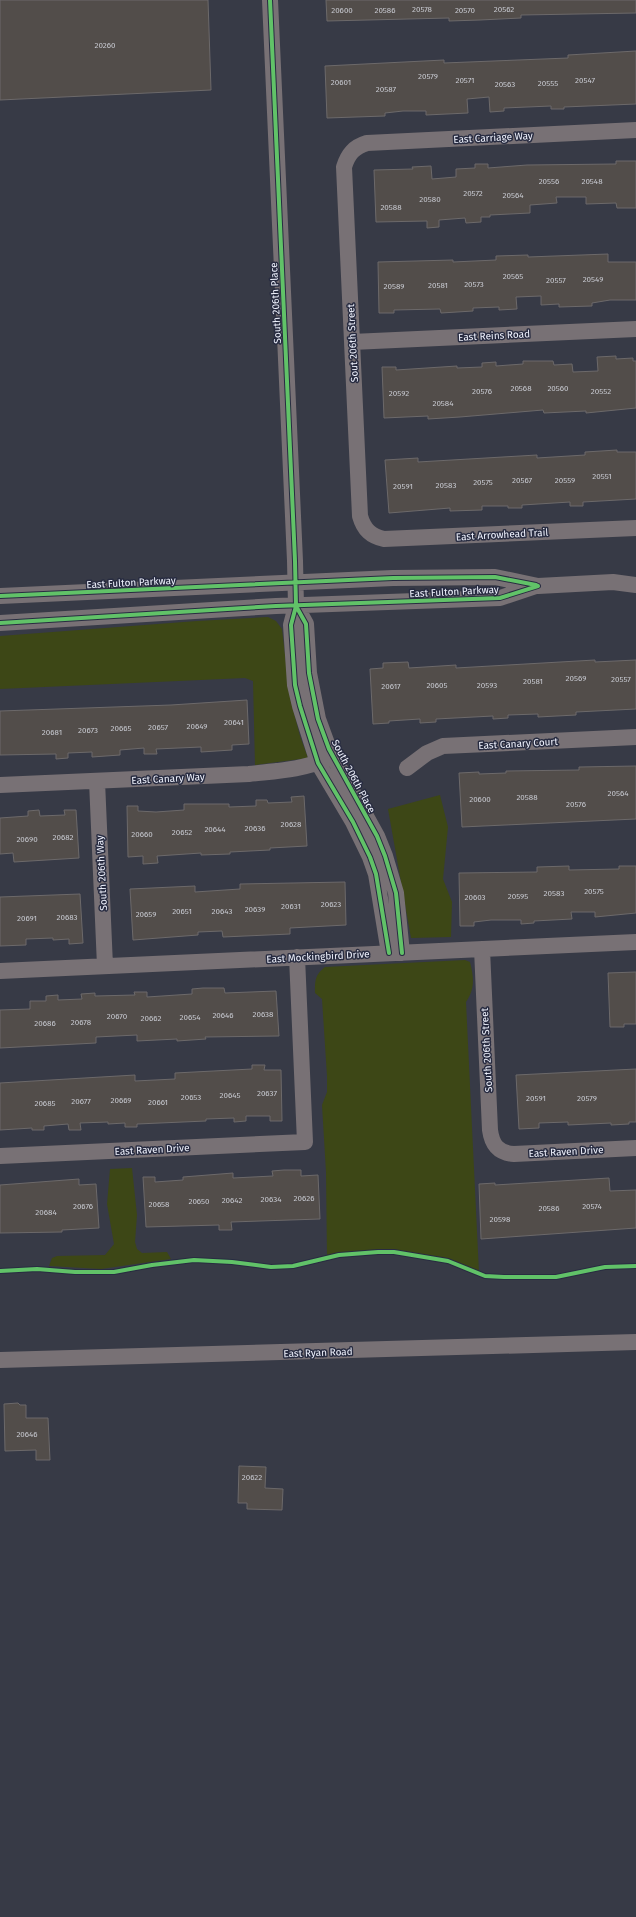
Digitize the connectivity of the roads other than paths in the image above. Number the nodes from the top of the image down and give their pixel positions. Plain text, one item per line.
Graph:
1 (270, 0) edge
2 (636, 130) edge
3 (352, 151) joint
4 (636, 329) edge
5 (352, 342) junction
6 (636, 528) edge
7 (370, 534) joint
8 (636, 577) edge
9 (613, 582) junction
10 (295, 583) junction
11 (636, 585) edge
12 (538, 586) junction
13 (0, 596) edge
14 (296, 606) junction
15 (0, 623) edge
16 (636, 737) edge
17 (333, 756) junction
18 (318, 763) junction
19 (407, 768) dead end
20 (97, 781) junction
21 (0, 785) edge
22 (636, 942) edge
23 (482, 949) junction
24 (396, 953) junction
25 (297, 957) junction
26 (105, 966) junction
27 (0, 970) edge
28 (497, 1148) joint
29 (636, 1148) edge
30 (0, 1156) edge
31 (636, 1342) edge
32 (0, 1360) edge

1 - 10 street, South 206th Place
2 - 3 street, East Carriage Way
3 - 5 street, Sout 206th Street
4 - 5 street, East Reins Road
5 - 7 street, Sout 206th Street
6 - 7 street, East Arrowhead Trail
8 - 9 street, East Fulton Parkway
9 - 11 street, East Fulton Parkway
9 - 12 street, East Fulton Parkway
10 - 12 street, East Fulton Parkway
10 - 13 street, East Fulton Parkway
10 - 14 street, South 206th Place
12 - 14 street, East Fulton Parkway
14 - 15 street, East Fulton Parkway
14 - 17 street, South 206th Place
14 - 18 street, South 206th Place
16 - 19 street, East Canary Court
17 - 18 street, East Canary Way
17 - 24 street, South 206th Place
18 - 20 street, East Canary Way
18 - 24 street, South 206th Place
20 - 21 street, East Canary Way
20 - 26 street, South 206th Way
22 - 23 street, East Mockingbird Drive
23 - 24 street, East Mockingbird Drive
23 - 28 street, South 206th Street
24 - 25 street, East Mockingbird Drive
25 - 26 street, East Mockingbird Drive
25 - 30 street, East Raven Drive
26 - 27 street, East Mockingbird Drive
28 - 29 street, East Raven Drive
31 - 32 street, East Ryan Road

